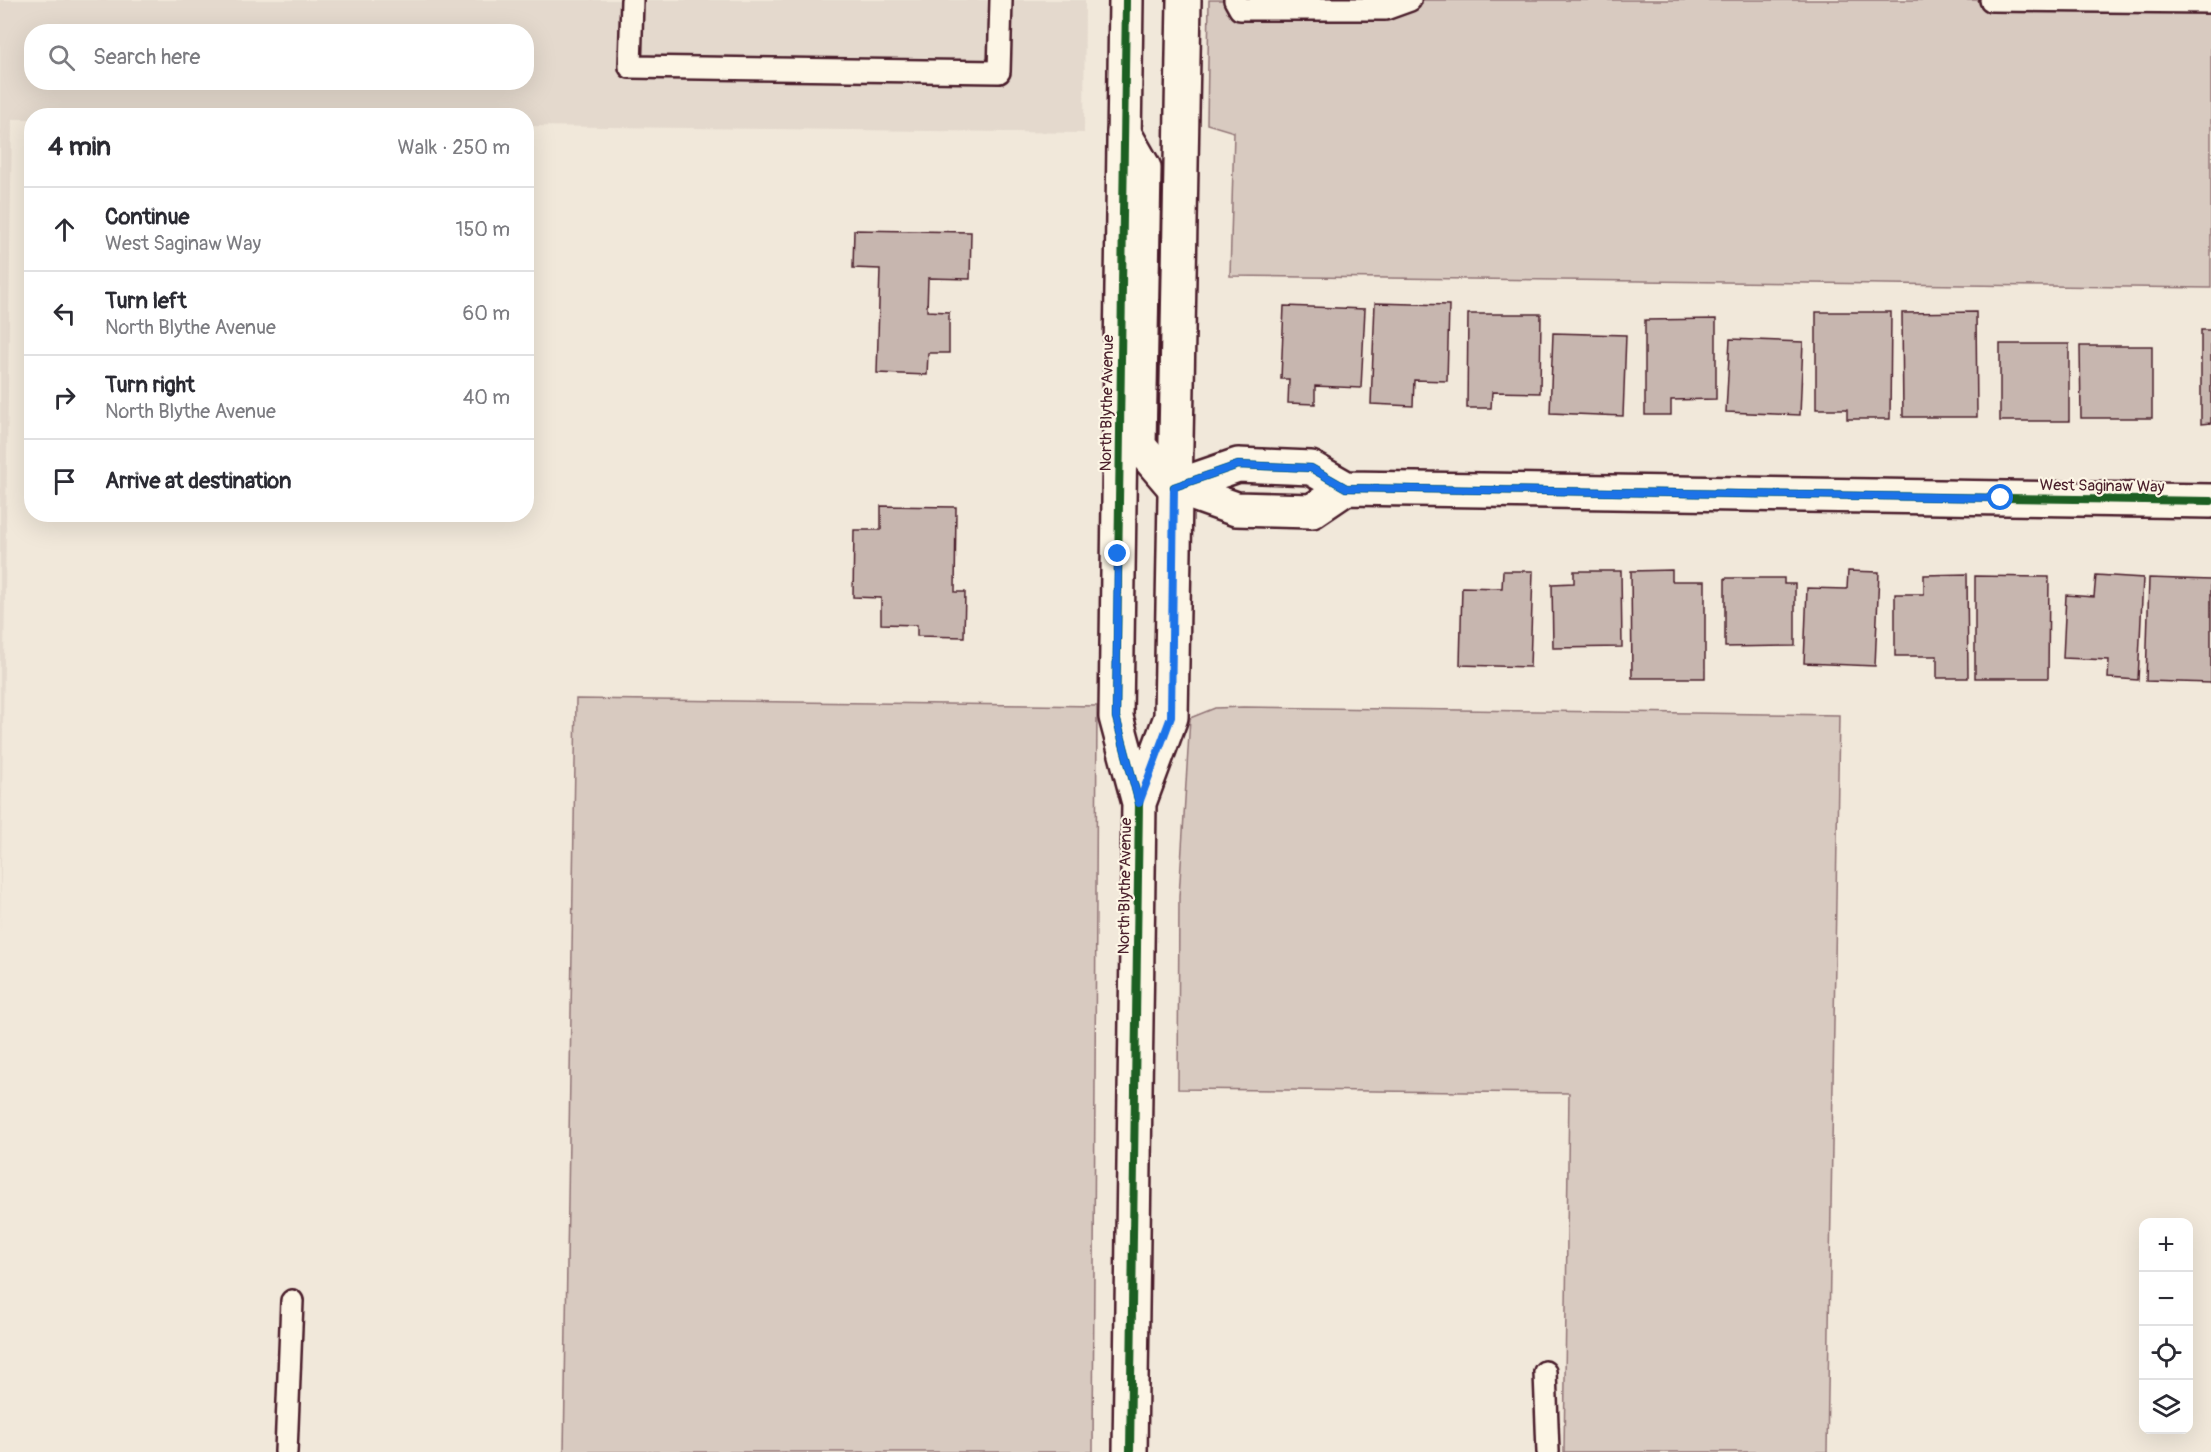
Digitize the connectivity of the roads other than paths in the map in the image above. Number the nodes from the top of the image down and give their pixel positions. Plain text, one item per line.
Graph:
1 (632, 0) edge
2 (1001, 0) edge
3 (1126, 0) edge
4 (1184, 0) edge
5 (1235, 0) edge
6 (1410, 0) edge
7 (1991, 0) edge
8 (2211, 2) edge
9 (1318, 5) edge
10 (1124, 133) junction
11 (1174, 487) junction
12 (1346, 488) junction
13 (2211, 501) edge
14 (1139, 803) junction
15 (292, 1301) dead end
16 (1545, 1372) dead end
17 (286, 1452) edge
18 (1130, 1452) edge
19 (1548, 1452) edge

1 - 2 lane
3 - 10 street, North Blythe Avenue
4 - 11 street, North Blythe Avenue
5 - 9 lane
6 - 9 lane
7 - 8 lane
10 - 11 street, North Blythe Avenue
10 - 14 street, North Blythe Avenue
11 - 12 street, West Saginaw Way
11 - 12 street
11 - 14 street, North Blythe Avenue
12 - 13 street, West Saginaw Way
14 - 18 street, North Blythe Avenue
15 - 17 lane
16 - 19 lane

